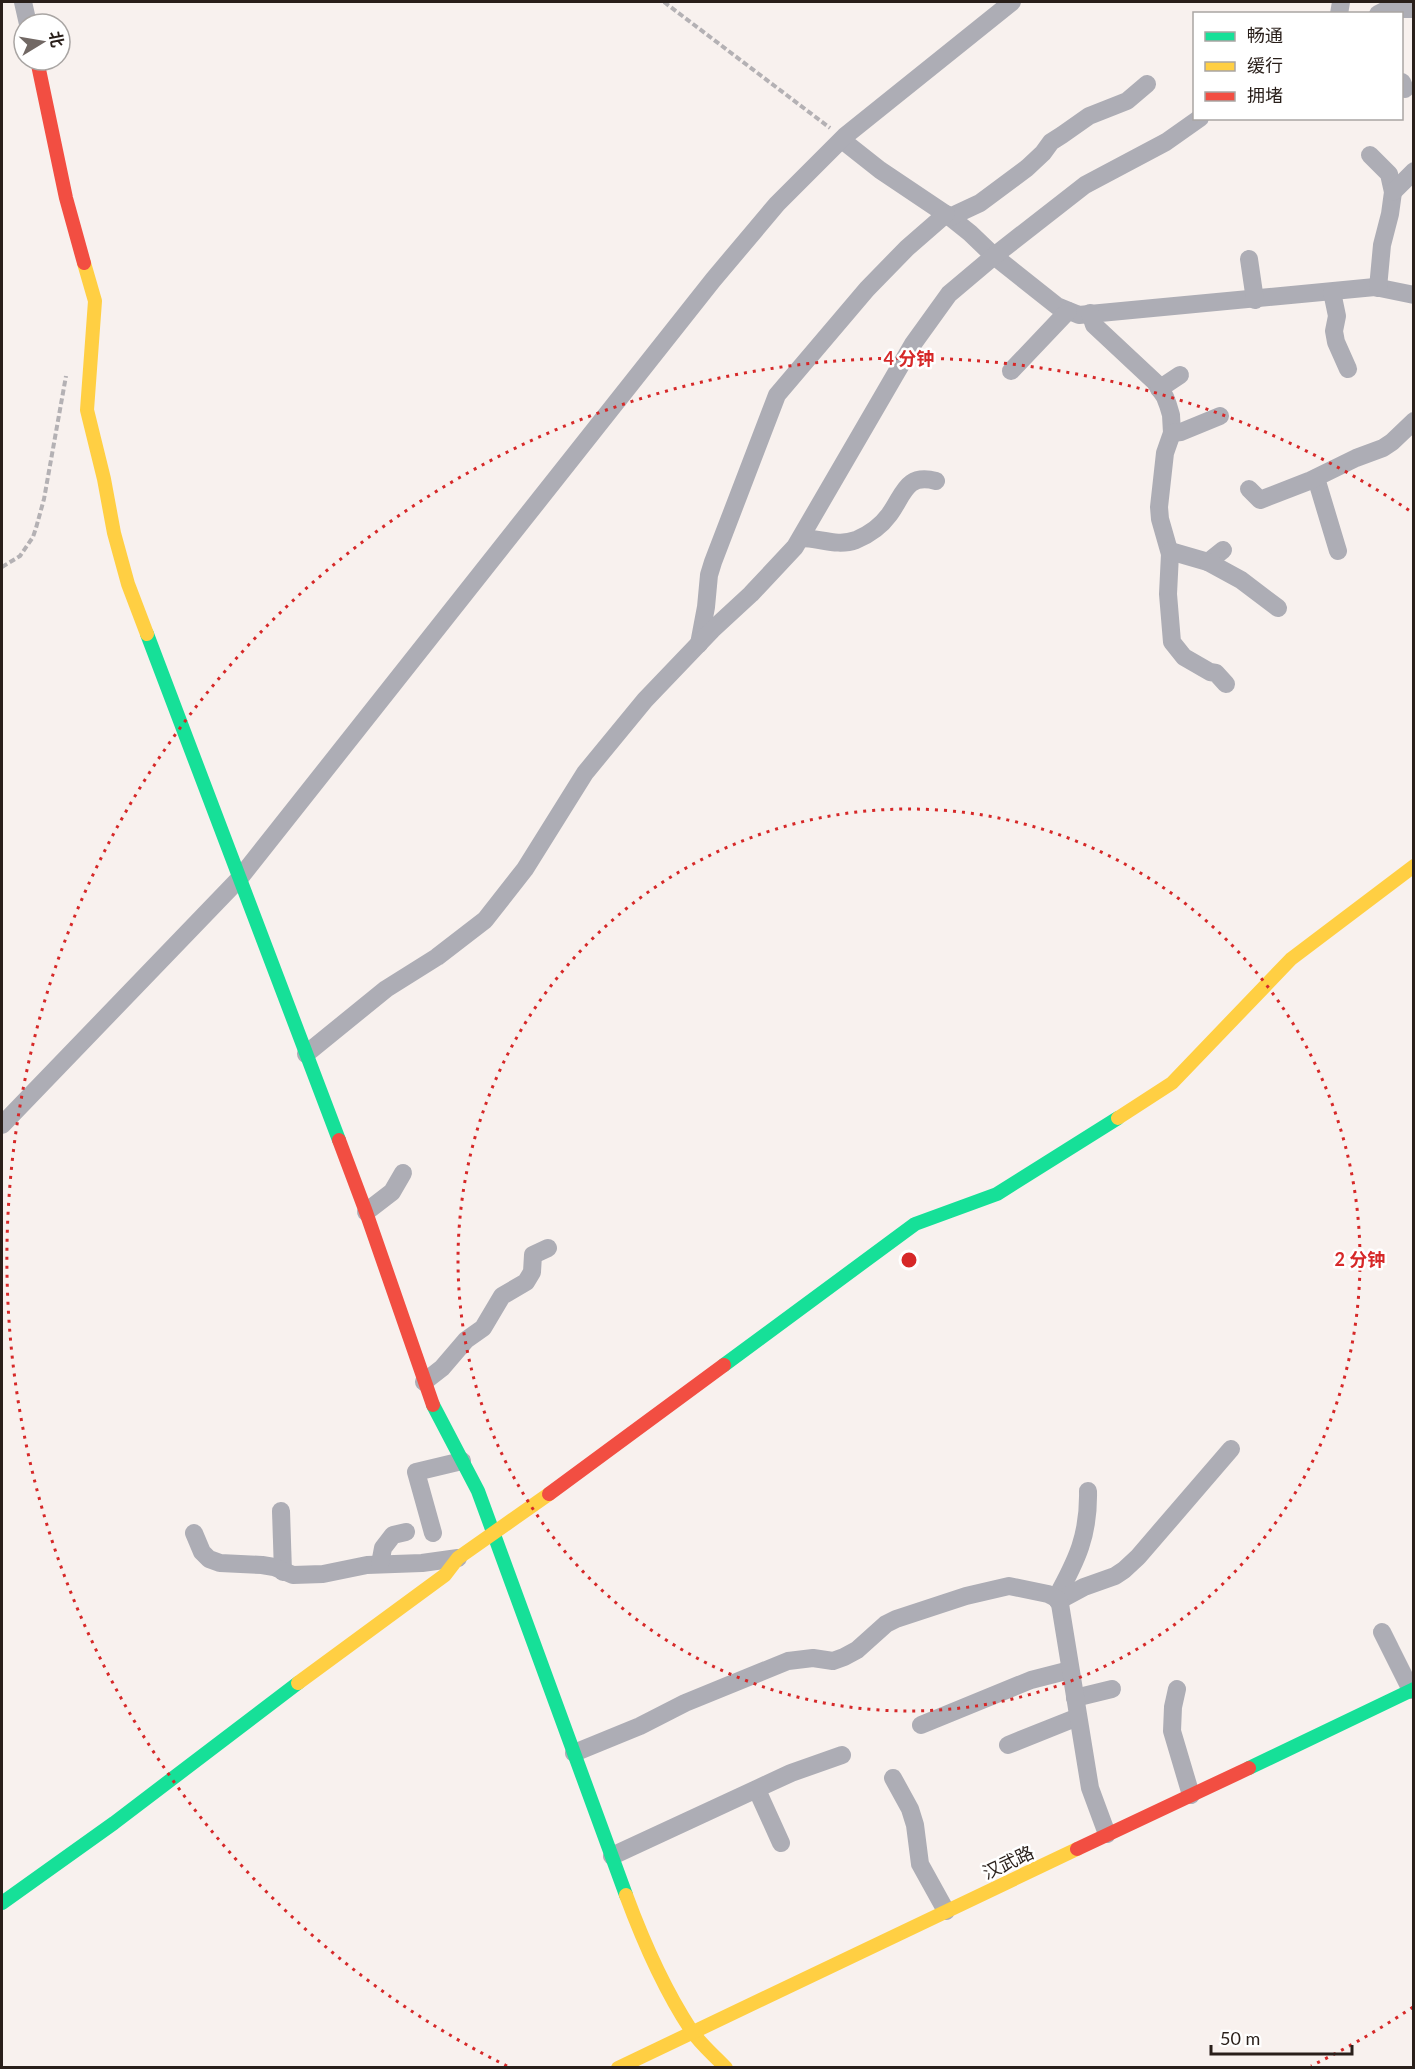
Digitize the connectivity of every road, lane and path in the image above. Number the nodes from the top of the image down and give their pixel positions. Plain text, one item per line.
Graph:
1 (664, 2) edge
2 (1012, 2) edge
3 (1413, 9) edge
4 (1382, 12) edge
5 (40, 72) edge
6 (1147, 84) dead end
7 (1197, 120) edge
8 (842, 140) junction
9 (1370, 155) dead end
10 (1413, 171) edge
11 (1393, 192) junction
12 (948, 216) junction
13 (994, 256) junction
14 (1249, 259) dead end
15 (1377, 288) junction
16 (1332, 292) junction
17 (1413, 295) edge
18 (1255, 300) junction
19 (1068, 310) junction
20 (1090, 314) junction
21 (1348, 369) dead end
22 (1011, 371) dead end
23 (66, 372) dead end
24 (1180, 375) dead end
25 (1159, 389) junction
26 (1220, 416) dead end
27 (1413, 421) edge
28 (1172, 433) junction
29 (1316, 478) junction
30 (936, 481) dead end
31 (1249, 489) dead end
32 (801, 538) junction
33 (1223, 550) dead end
34 (1170, 551) junction
35 (1338, 551) dead end
36 (1208, 562) junction
37 (2, 567) edge
38 (1278, 608) dead end
39 (699, 644) junction
40 (1226, 684) dead end
41 (1413, 866) edge
42 (239, 879) junction
43 (306, 1054) junction
44 (2, 1125) edge
45 (403, 1173) dead end
46 (366, 1212) junction
47 (548, 1248) dead end
48 (424, 1382) junction
49 (1231, 1449) dead end
50 (462, 1461) junction
51 (1088, 1491) dead end
52 (281, 1511) dead end
53 (406, 1532) dead end
54 (194, 1533) dead end
55 (433, 1533) dead end
56 (493, 1535) junction
57 (458, 1558) junction
58 (380, 1564) junction
59 (283, 1572) junction
60 (1057, 1599) junction
61 (1382, 1632) dead end
62 (1070, 1670) junction
63 (1112, 1689) dead end
64 (1177, 1689) dead end
65 (1412, 1689) edge
66 (1075, 1698) junction
67 (1078, 1717) junction
68 (921, 1725) dead end
69 (1008, 1745) dead end
70 (574, 1753) junction
71 (842, 1755) dead end
72 (893, 1778) dead end
73 (756, 1790) junction
74 (1191, 1795) junction
75 (1107, 1834) junction
76 (781, 1843) dead end
77 (612, 1856) junction
78 (2, 1903) edge
79 (946, 1911) junction
80 (692, 2032) junction
81 (618, 2067) edge
82 (726, 2067) edge

1 - 8 path
2 - 8 street
3 - 4 street
5 - 42 street
6 - 12 street
7 - 13 street
8 - 12 street
8 - 42 street
9 - 11 street
10 - 11 street
11 - 15 street
12 - 13 street
12 - 39 street
13 - 19 street
13 - 32 street
14 - 18 street
15 - 16 street
15 - 17 street
16 - 18 street
16 - 21 street
18 - 20 street
19 - 20 street
19 - 22 street
20 - 25 street
23 - 37 path
24 - 25 street
25 - 28 street
26 - 28 street
27 - 29 street
28 - 34 street
29 - 31 street
29 - 35 street
30 - 32 street
32 - 39 street
33 - 36 street
34 - 36 street
34 - 40 street
36 - 38 street
39 - 43 street
41 - 56 street
42 - 43 street
42 - 44 street
43 - 46 street
45 - 46 street
46 - 48 street
47 - 48 street
48 - 50 street
49 - 60 street
50 - 55 street
50 - 56 street
51 - 60 street
52 - 59 street
53 - 58 street
54 - 59 street
56 - 57 street
56 - 70 street
57 - 58 street
57 - 78 street
58 - 59 street
60 - 62 street
60 - 70 street
61 - 65 street
62 - 66 street
62 - 68 street
63 - 66 street
64 - 74 street
65 - 74 street, 汉武路
66 - 67 street
67 - 69 street
67 - 75 street
70 - 77 street
71 - 73 street
72 - 79 street
73 - 76 street
73 - 77 street
74 - 75 street, 汉武路
75 - 79 street, 汉武路
77 - 80 street
79 - 80 street, 汉武路
80 - 81 street, 汉武路
80 - 82 street

